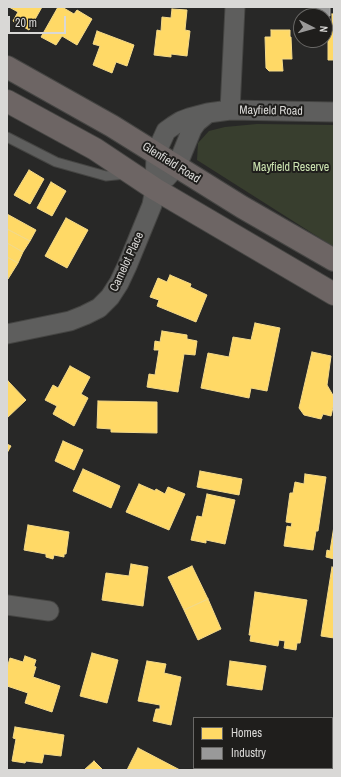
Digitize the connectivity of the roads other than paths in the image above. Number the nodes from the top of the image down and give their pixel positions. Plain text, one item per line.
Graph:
1 (235, 7) edge
2 (7, 67) edge
3 (7, 101) edge
4 (230, 110) junction
5 (334, 112) edge
6 (208, 113) junction
7 (7, 137) edge
8 (156, 153) junction
9 (177, 166) junction
10 (131, 173) junction
11 (155, 190) junction
12 (334, 260) edge
13 (334, 294) edge
14 (7, 334) edge
15 (7, 604) edge
16 (49, 611) dead end

1 - 4 street
2 - 8 main road, Glenfield Road
3 - 10 main road
4 - 5 street, Mayfield Road
4 - 6 street, Mayfield Road
6 - 8 street, Mayfield Road
6 - 9 street
7 - 10 lane
8 - 9 main road, Glenfield Road
8 - 11 street, Camelot Place
9 - 11 street
9 - 12 main road, Glenfield Road
10 - 11 main road
11 - 13 main road
11 - 14 street, Camelot Place
15 - 16 street

